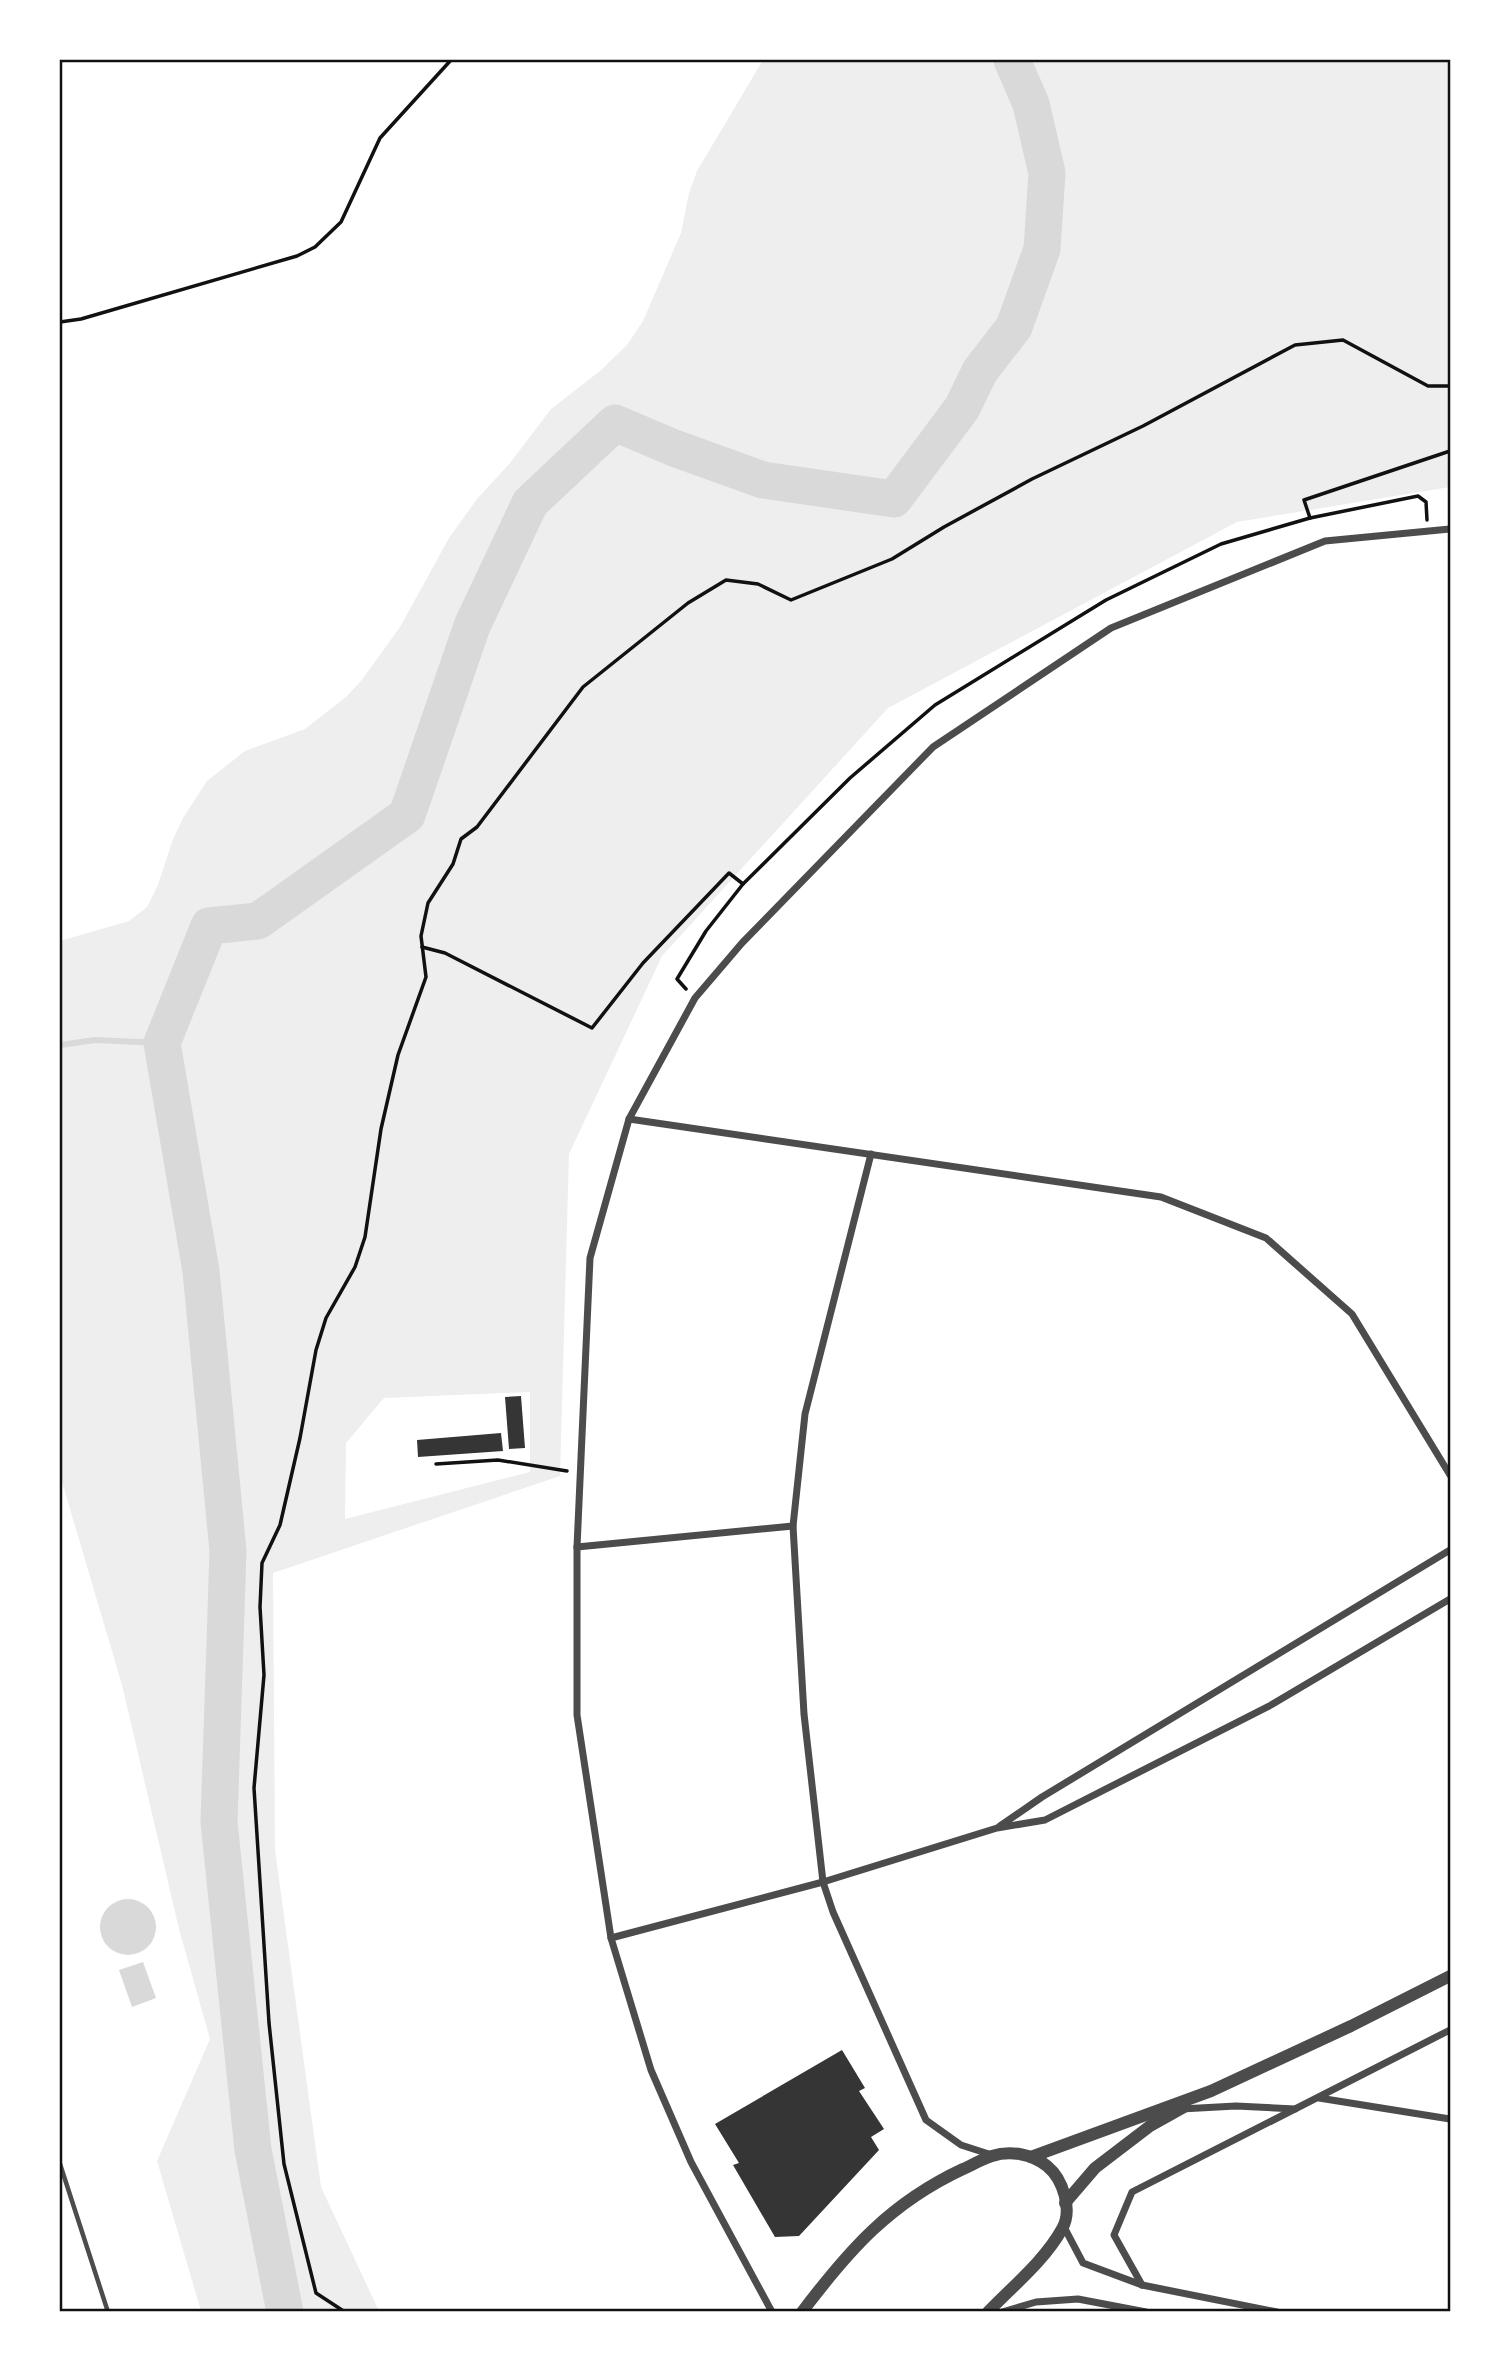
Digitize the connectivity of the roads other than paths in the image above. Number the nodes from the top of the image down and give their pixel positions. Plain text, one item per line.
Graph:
1 (1451, 529) edge
2 (629, 1118) junction
3 (871, 1154) junction
4 (1451, 1475) edge
5 (793, 1527) junction
6 (577, 1547) junction
7 (1451, 1550) edge
8 (1451, 1599) edge
9 (997, 1828) junction
10 (823, 1882) junction
11 (611, 1938) junction
12 (1451, 1976) edge
13 (1451, 2030) edge
14 (1211, 2091) junction
15 (1318, 2098) junction
16 (1180, 2109) junction
17 (1296, 2109) junction
18 (1451, 2119) edge
19 (993, 2155) junction
20 (1031, 2157) junction
21 (60, 2164) edge
22 (1065, 2203) junction
23 (1064, 2227) junction
24 (1142, 2285) junction
25 (108, 2312) edge
26 (772, 2312) edge
27 (802, 2312) edge
28 (988, 2312) edge
29 (1002, 2312) edge
30 (1146, 2312) edge
31 (1277, 2312) edge

1 - 2 street
2 - 3 street
2 - 6 street
3 - 4 street
3 - 5 street
5 - 6 street
5 - 10 street
6 - 11 street
7 - 9 street
8 - 9 street
9 - 10 street
10 - 11 street
10 - 19 street
11 - 26 street
12 - 14 street
13 - 15 street
14 - 16 street
14 - 20 street
15 - 17 street
15 - 18 street
16 - 17 street
16 - 22 street
17 - 24 street
19 - 20 street
19 - 27 street
20 - 22 street
21 - 25 lane
22 - 23 street
23 - 24 street
23 - 28 street
24 - 31 street
29 - 30 street

